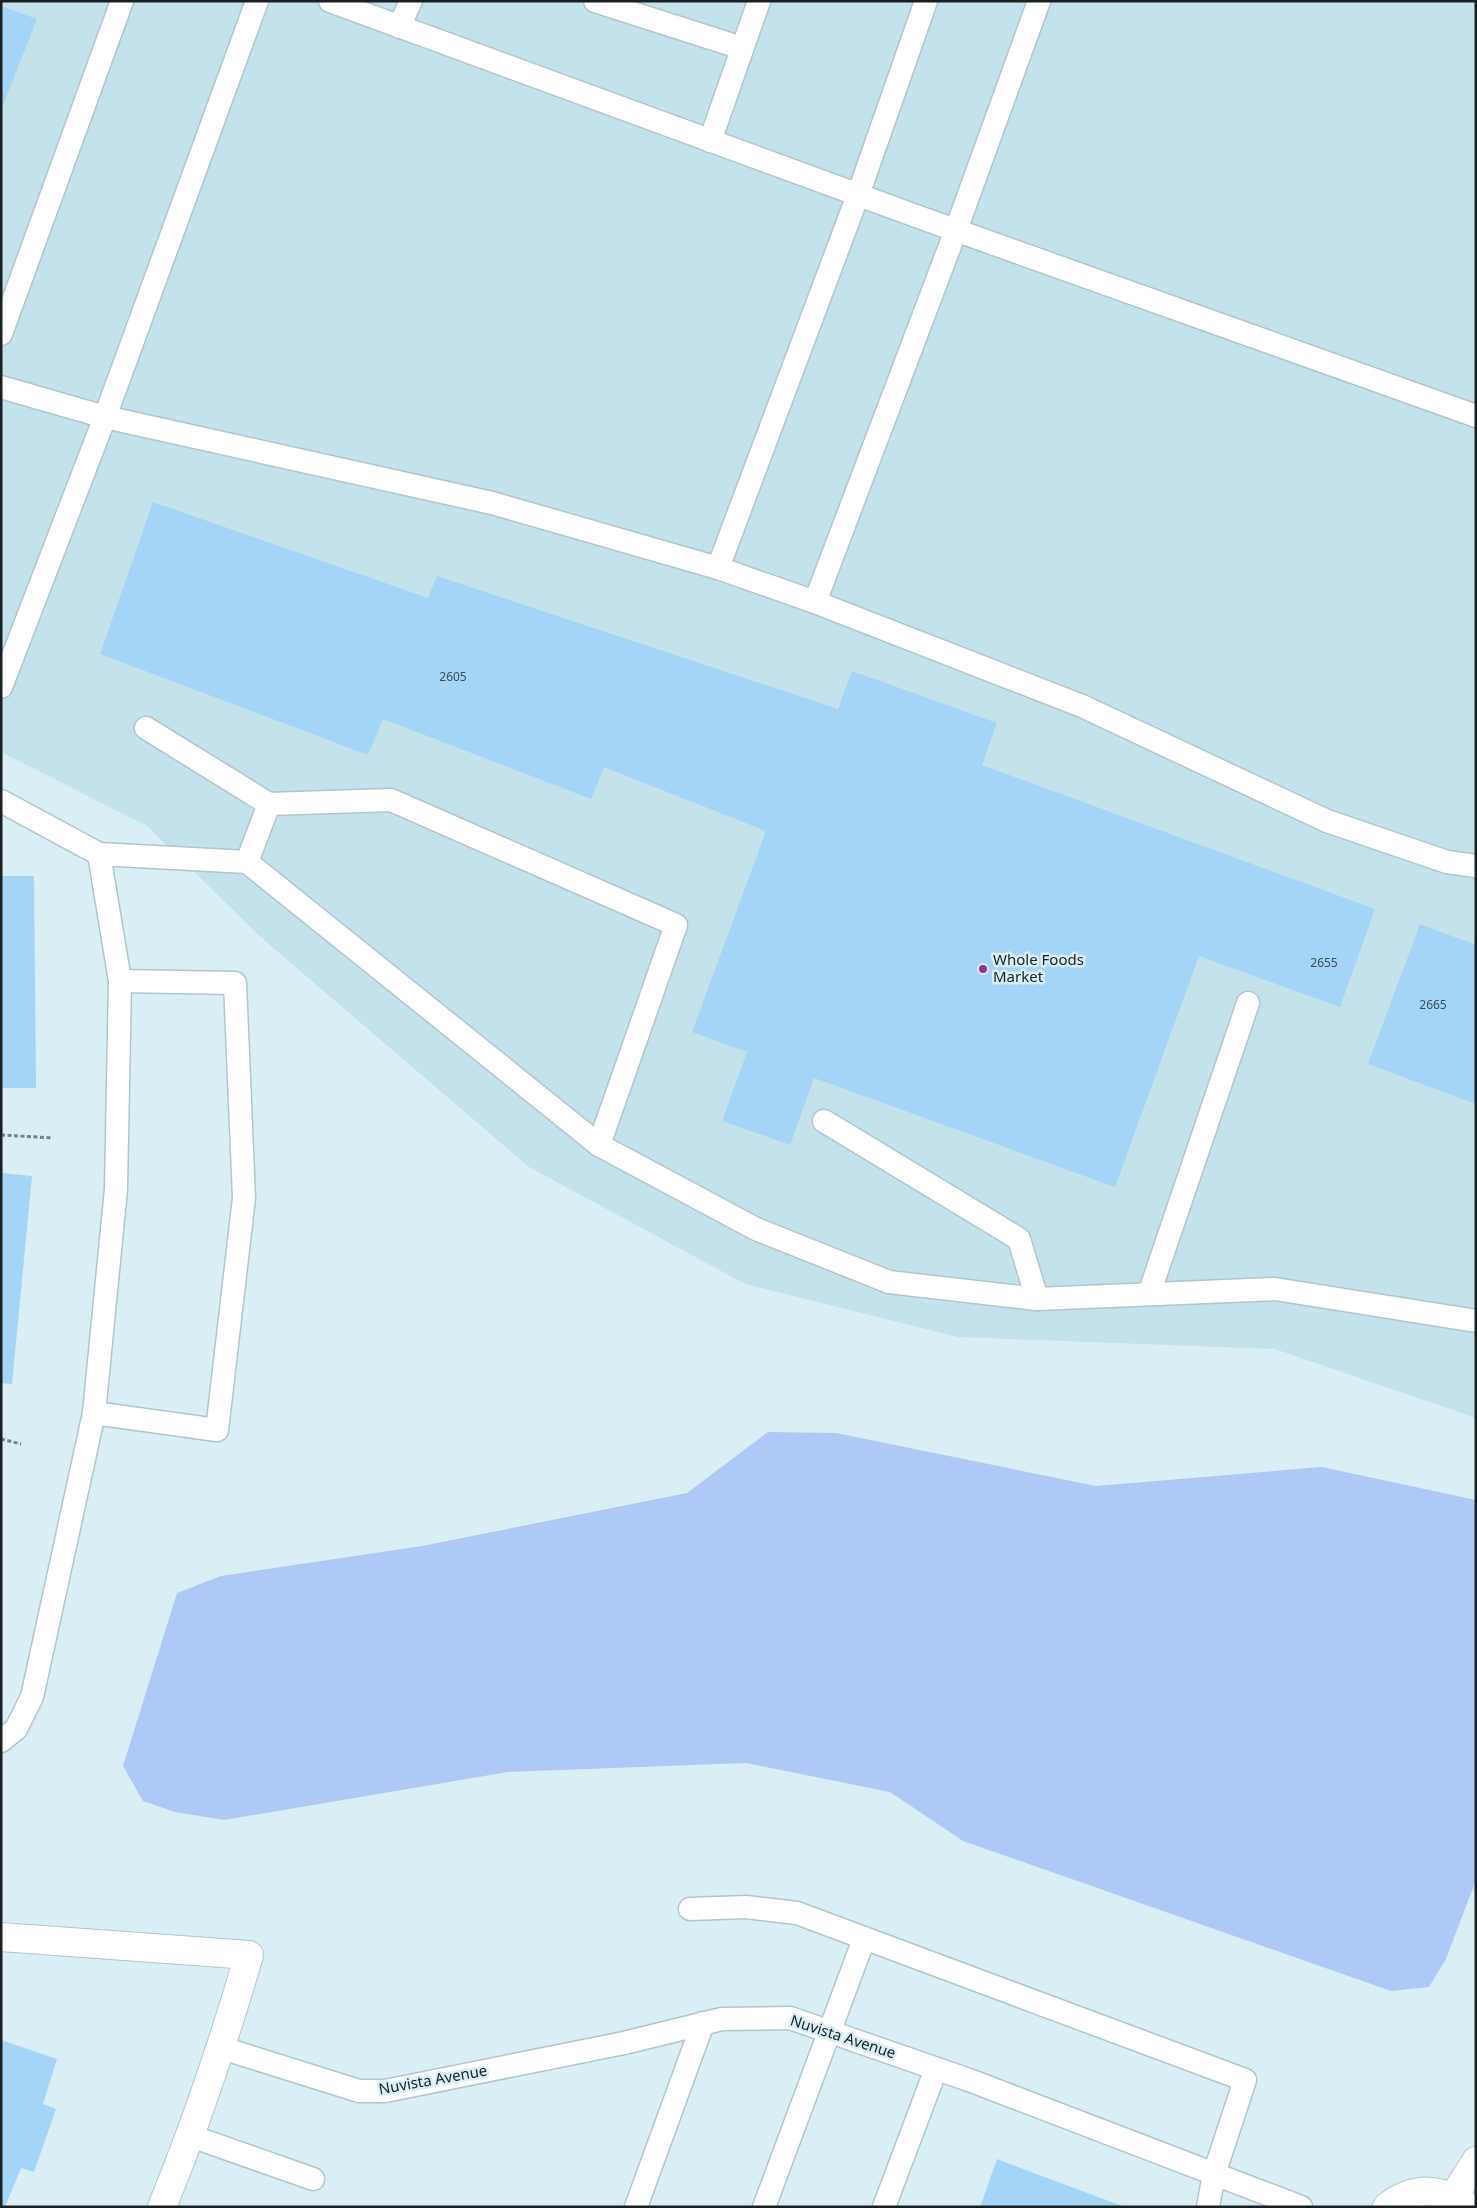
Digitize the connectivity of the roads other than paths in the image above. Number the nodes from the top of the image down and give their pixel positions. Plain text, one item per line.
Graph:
1 (122, 1) edge
2 (257, 1) edge
3 (330, 1) edge
4 (411, 1) edge
5 (595, 1) edge
6 (759, 1) edge
7 (926, 1) edge
8 (1039, 1) edge
9 (399, 26) junction
10 (742, 48) junction
11 (710, 140) junction
12 (858, 195) junction
13 (956, 230) junction
14 (1, 334) edge
15 (1, 387) edge
16 (1476, 416) edge
17 (105, 417) junction
18 (718, 568) junction
19 (815, 602) junction
20 (1, 686) edge
21 (146, 728) dead end
22 (1, 800) edge
23 (269, 804) junction
24 (99, 854) junction
25 (247, 862) junction
26 (1476, 866) edge
27 (120, 981) junction
28 (1248, 1003) dead end
29 (824, 1121) dead end
30 (599, 1145) junction
31 (1149, 1294) junction
32 (1037, 1299) junction
33 (1476, 1321) edge
34 (94, 1413) junction
35 (1, 1741) edge
36 (690, 1909) dead end
37 (1, 1937) edge
38 (864, 1938) junction
39 (703, 2023) junction
40 (829, 2031) junction
41 (222, 2048) junction
42 (936, 2068) junction
43 (191, 2136) junction
44 (1476, 2161) edge
45 (1214, 2174) junction
46 (313, 2179) dead end
47 (1461, 2201) edge
48 (162, 2207) edge
49 (636, 2207) edge
50 (764, 2207) edge
51 (884, 2207) edge
52 (1208, 2207) edge
53 (1301, 2207) edge
54 (1387, 2207) edge

1 - 14 lane
2 - 17 lane
3 - 9 lane
4 - 9 lane
5 - 10 lane
6 - 10 lane
7 - 12 lane
8 - 13 lane
9 - 11 lane
10 - 11 lane
11 - 12 lane
12 - 13 lane
12 - 18 lane
13 - 16 lane
13 - 19 lane
15 - 17 lane
17 - 18 lane
17 - 20 lane
18 - 19 lane
19 - 26 lane
21 - 23 lane
22 - 24 lane
23 - 25 lane
23 - 30 lane
24 - 25 lane
24 - 27 lane
25 - 30 lane
27 - 34 lane
27 - 34 lane
28 - 31 lane
29 - 32 lane
30 - 32 lane
31 - 32 lane
31 - 33 lane
34 - 35 lane
36 - 38 lane
37 - 41 street
38 - 40 lane
38 - 45 lane
39 - 40 lane, Nuvista Avenue
39 - 41 lane, Nuvista Avenue
39 - 49 lane
40 - 42 lane, Nuvista Avenue
40 - 50 lane
41 - 43 street
42 - 45 lane, Nuvista Avenue
42 - 51 lane
43 - 46 lane
43 - 48 street
44 - 47 street
45 - 52 lane
45 - 53 lane, Nuvista Avenue
47 - 54 street

